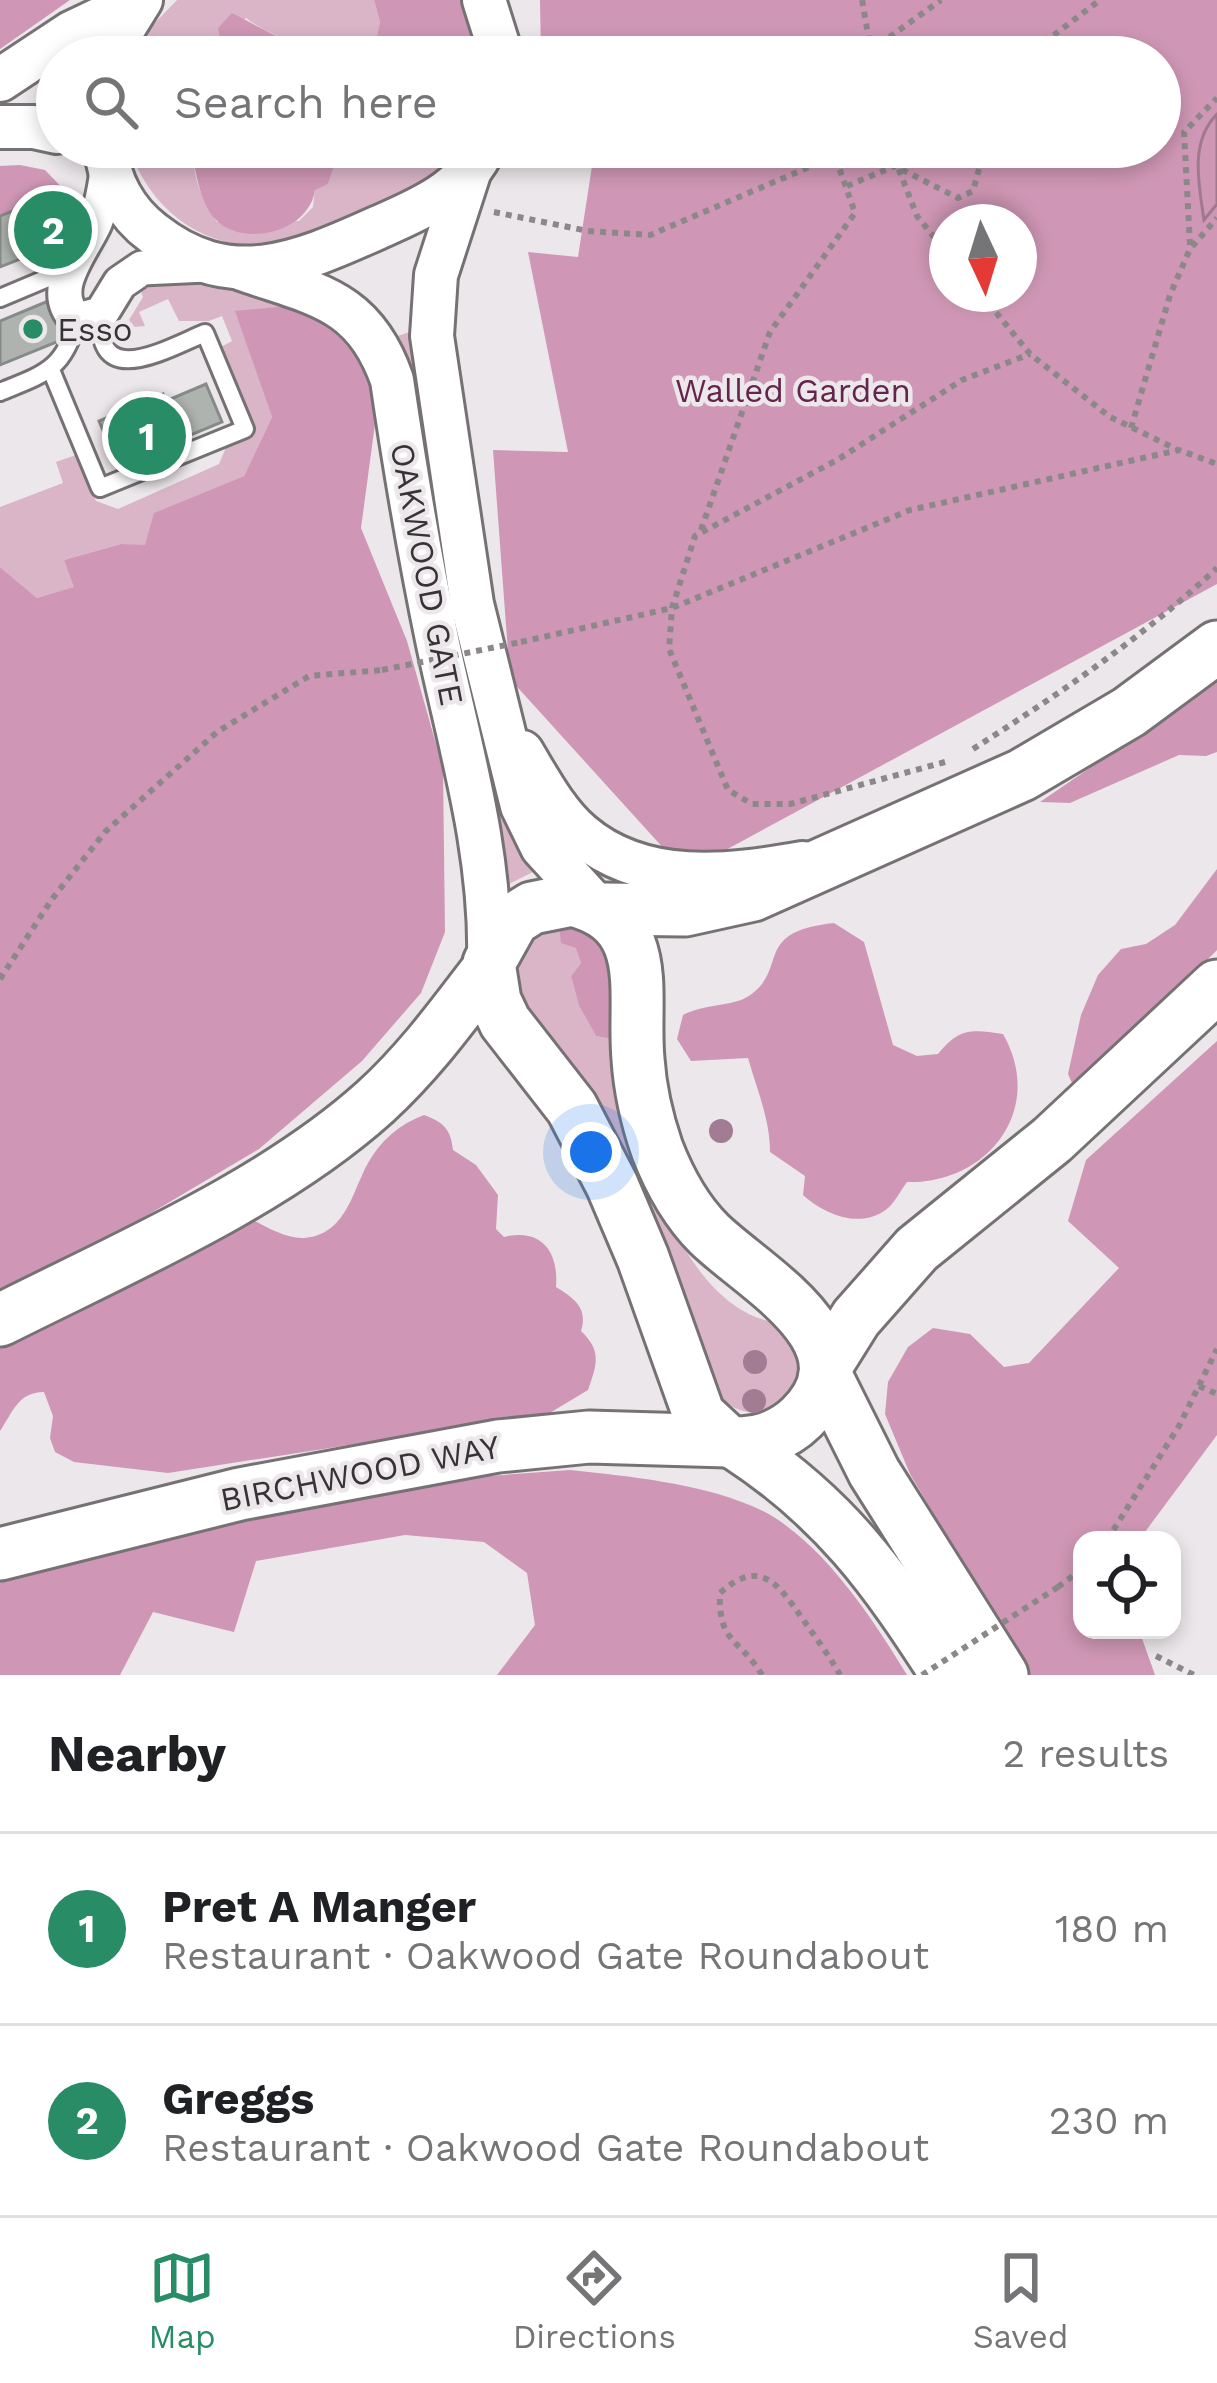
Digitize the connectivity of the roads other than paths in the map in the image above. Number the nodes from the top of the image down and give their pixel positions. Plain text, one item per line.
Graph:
1 (140, 0) edge
2 (489, 4) edge
3 (66, 36) edge
4 (120, 36) edge
5 (497, 36) edge
6 (36, 56) edge
7 (0, 80) edge
8 (0, 127) edge
9 (36, 130) edge
10 (101, 168) edge
11 (107, 168) edge
12 (468, 168) edge
13 (478, 168) edge
14 (225, 267) junction
15 (69, 269) junction
16 (0, 298) edge
17 (89, 317) junction
18 (51, 370) junction
19 (0, 392) edge
20 (1217, 647) edge
21 (492, 692) junction
22 (833, 858) junction
23 (598, 907) junction
24 (489, 966) junction
25 (1217, 986) edge
26 (0, 1320) edge
27 (825, 1370) junction
28 (731, 1442) junction
29 (0, 1554) edge
30 (947, 1675) edge
31 (1002, 1675) edge

1 - 3 street
1 - 4 street
2 - 5 street
6 - 7 street
8 - 9 street
10 - 15 street
11 - 14 street, OAKWOOD GATE
12 - 14 street
13 - 21 street, OAKWOOD GATE
14 - 17 street
14 - 24 street, OAKWOOD GATE
15 - 16 lane
15 - 17 street
17 - 18 lane
17 - 18 lane
18 - 19 lane
20 - 22 main road
21 - 22 street
21 - 23 street, OAKWOOD GATE
22 - 23 main road
23 - 24 main road
23 - 27 main road
24 - 26 main road
24 - 28 main road
25 - 27 main road
27 - 28 main road, BIRCHWOOD WAY
27 - 31 main road
28 - 29 main road, BIRCHWOOD WAY
28 - 30 main road

